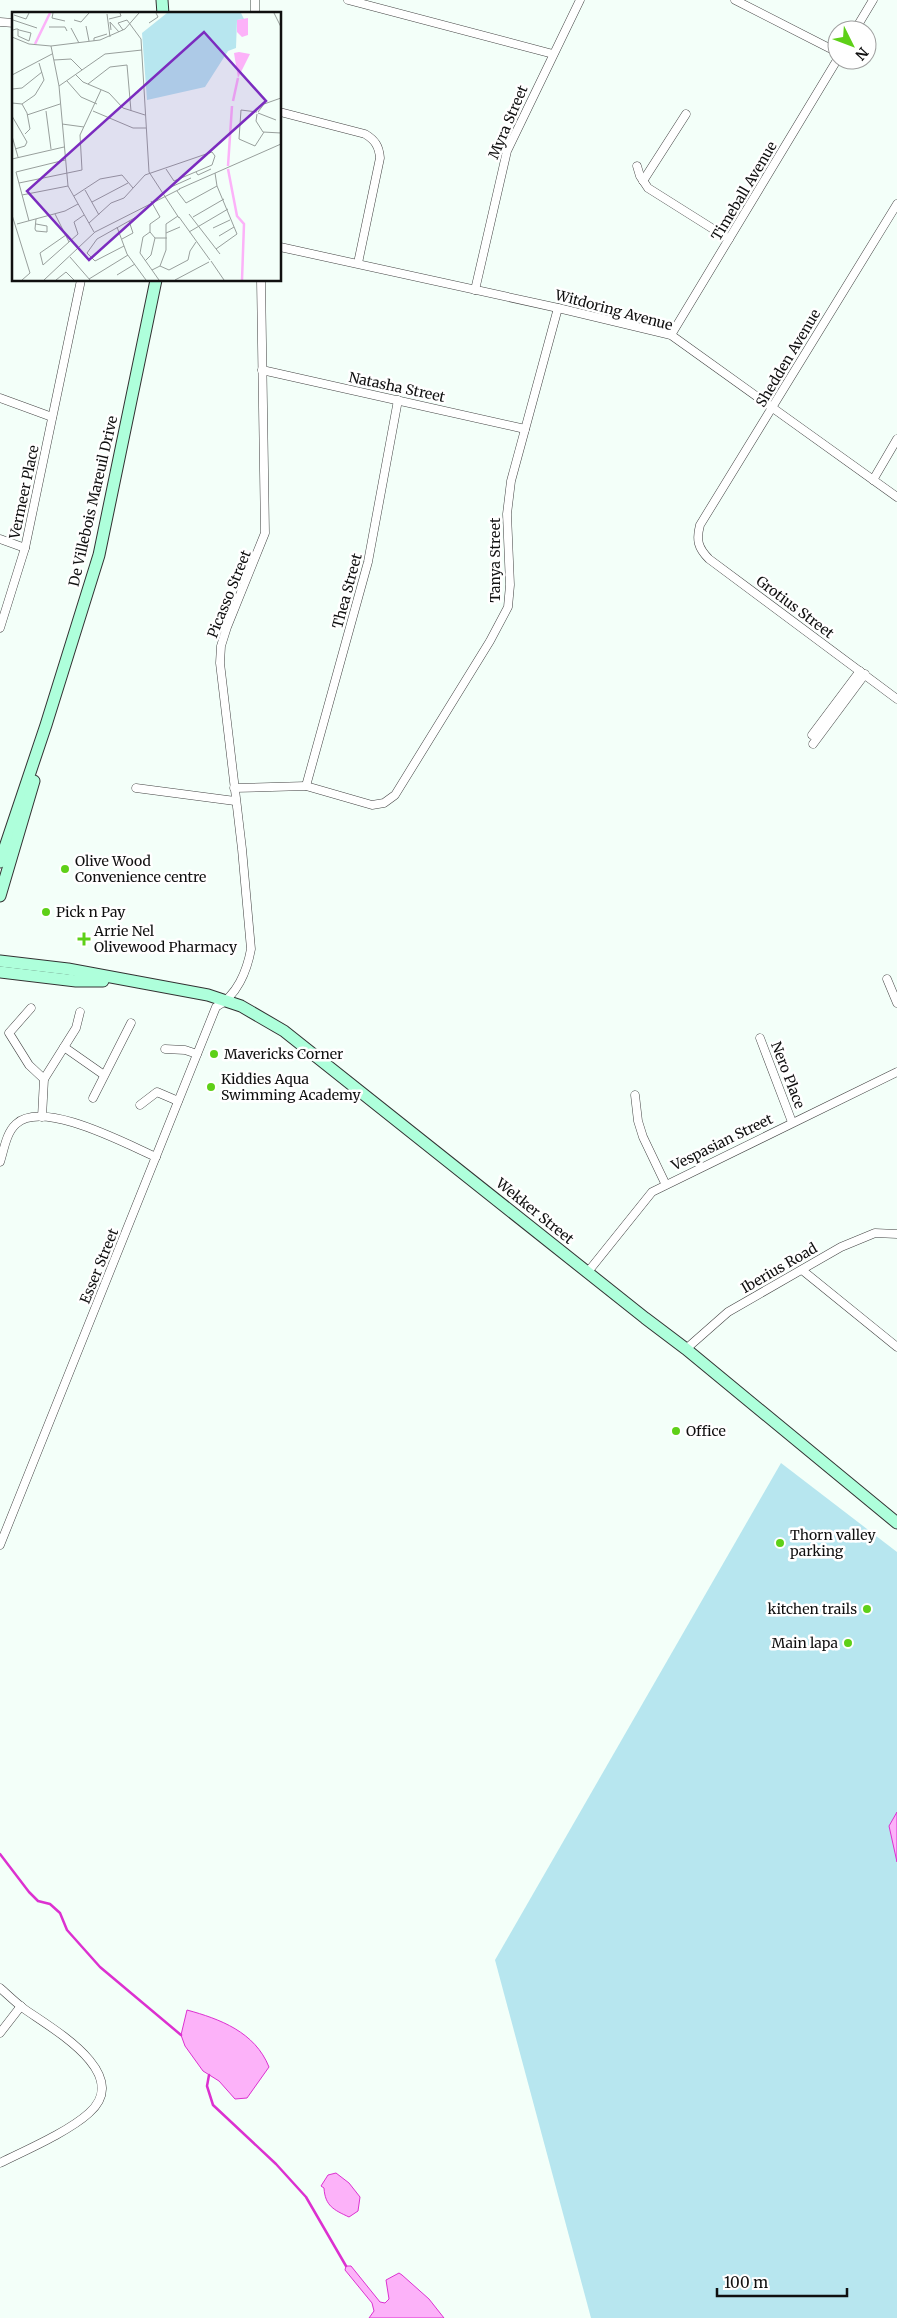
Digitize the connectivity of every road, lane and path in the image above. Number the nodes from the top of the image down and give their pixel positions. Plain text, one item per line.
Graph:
1 (348, 0) edge
2 (580, 0) edge
3 (735, 0) edge
4 (873, 0) edge
5 (861, 20) edge
6 (827, 47) edge
7 (552, 54) junction
8 (831, 70) edge
9 (281, 112) edge
10 (686, 114) dead end
11 (637, 166) dead end
12 (643, 181) junction
13 (897, 204) edge
14 (729, 239) junction
15 (281, 247) edge
16 (358, 264) junction
17 (81, 281) edge
18 (156, 281) edge
19 (262, 281) edge
20 (475, 290) junction
21 (558, 308) junction
22 (671, 335) junction
23 (262, 370) junction
24 (0, 398) edge
25 (398, 400) junction
26 (772, 408) junction
27 (52, 417) junction
28 (525, 429) junction
29 (897, 439) edge
30 (873, 480) junction
31 (897, 497) edge
32 (700, 525) joint
33 (0, 539) edge
34 (25, 548) junction
35 (1, 593) edge
36 (9, 596) junction
37 (0, 628) edge
38 (862, 673) junction
39 (897, 699) edge
40 (812, 735) dead end
41 (813, 744) dead end
42 (306, 786) junction
43 (136, 788) dead end
44 (234, 788) junction
45 (235, 801) junction
46 (10, 831) edge
47 (0, 862) edge
48 (0, 896) edge
49 (0, 961) edge
50 (0, 972) edge
51 (887, 979) dead end
52 (124, 981) junction
53 (226, 1001) junction
54 (897, 1003) edge
55 (31, 1008) dead end
56 (80, 1012) dead end
57 (131, 1023) dead end
58 (760, 1038) dead end
59 (64, 1047) junction
60 (166, 1049) dead end
61 (197, 1054) junction
62 (897, 1072) edge
63 (104, 1075) junction
64 (44, 1079) junction
65 (635, 1095) dead end
66 (93, 1098) dead end
67 (178, 1101) junction
68 (140, 1105) dead end
69 (42, 1117) junction
70 (792, 1122) junction
71 (1, 1153) edge
72 (156, 1156) junction
73 (0, 1162) edge
74 (665, 1183) junction
75 (897, 1234) edge
76 (802, 1270) junction
77 (587, 1272) junction
78 (897, 1347) edge
79 (686, 1349) junction
80 (897, 1522) edge
81 (0, 1545) edge
82 (0, 1988) edge
83 (21, 2006) junction
84 (0, 2033) edge
85 (0, 2163) edge

1 - 7 street
2 - 7 street, Myra Street
3 - 6 street
4 - 5 street
7 - 20 street, Myra Street
8 - 14 street, Timeball Avenue
9 - 16 street
10 - 12 street
11 - 12 street
12 - 14 street
13 - 26 street, Shedden Avenue
14 - 22 street, Timeball Avenue
15 - 16 street, Witdoring Avenue
16 - 20 street, Witdoring Avenue
17 - 27 street, Vermeer Place
18 - 46 street, De Villebois Mareuil Drive
19 - 23 street, Picasso Street
20 - 21 street, Witdoring Avenue
21 - 22 street, Witdoring Avenue
21 - 28 street, Tanya Street
22 - 26 street, Witdoring Avenue
23 - 25 street, Natasha Street
23 - 44 street, Picasso Street
24 - 27 street
25 - 28 street, Natasha Street
25 - 42 street, Thea Street
26 - 30 street, Witdoring Avenue
26 - 32 street, Shedden Avenue
27 - 34 street, Vermeer Place
28 - 42 street, Tanya Street
29 - 30 street
30 - 31 street, Witdoring Avenue
32 - 38 street, Grotius Street
33 - 34 street
34 - 36 street, Vermeer Place
35 - 36 street
36 - 37 street, Vermeer Place
38 - 39 street, Grotius Street
38 - 40 street
38 - 41 street
42 - 44 street
43 - 45 street
44 - 45 street, Picasso Street
45 - 53 street, Picasso Street
46 - 47 street, De Villebois Mareuil Drive
46 - 48 street, De Villebois Mareuil Drive
49 - 52 street, Wekker Street
50 - 52 street, Wekker Street
51 - 54 street
52 - 53 street, Wekker Street
53 - 61 street, Esser Street
53 - 77 street, Wekker Street
55 - 64 street
56 - 59 street
57 - 63 street
58 - 70 street, Nero Place
59 - 63 street
59 - 64 street
60 - 61 street
61 - 67 street, Esser Street
62 - 70 street, Vespasian Street
63 - 66 street
64 - 69 street
65 - 74 street
67 - 68 street
67 - 72 street, Esser Street
69 - 71 street
69 - 72 street
70 - 74 street, Vespasian Street
71 - 73 street
72 - 81 street, Esser Street
74 - 77 street, Vespasian Street
75 - 76 street, Iberius Road
76 - 78 street
76 - 79 street, Iberius Road
77 - 79 street, Wekker Street
79 - 80 street, Wekker Street
82 - 83 street
83 - 84 street
83 - 85 street

